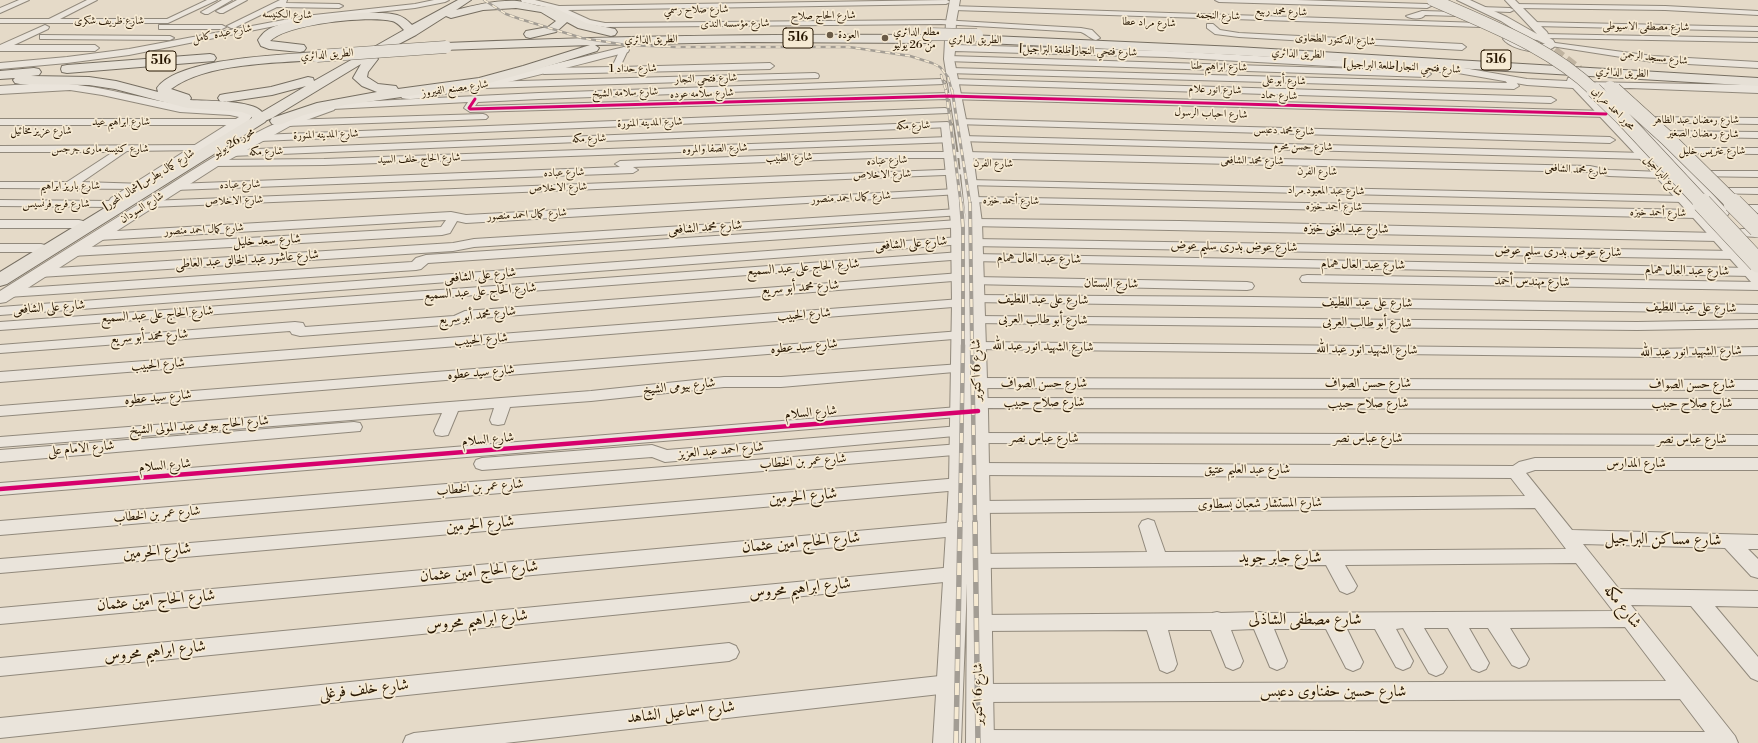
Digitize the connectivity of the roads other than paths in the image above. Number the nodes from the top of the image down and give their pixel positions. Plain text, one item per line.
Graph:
1 (25, 0) edge
2 (93, 0) edge
3 (213, 0) edge
4 (228, 0) edge
5 (243, 0) edge
6 (286, 0) edge
7 (444, 0) edge
8 (466, 0) edge
9 (472, 0) edge
10 (517, 0) edge
11 (526, 0) edge
12 (569, 0) edge
13 (1219, 0) edge
14 (1349, 0) edge
15 (1360, 0) edge
16 (1426, 0) edge
17 (1462, 0) edge
18 (1502, 0) edge
19 (1442, 2) edge
20 (273, 3) edge
21 (1512, 5) edge
22 (415, 6) junction
23 (558, 8) junction
24 (1483, 9) junction
25 (950, 10) edge
26 (0, 11) edge
27 (567, 12) junction
28 (202, 13) dead end
29 (218, 13) dead end
30 (1758, 13) edge
31 (256, 14) junction
32 (1458, 14) junction
33 (319, 16) junction
34 (442, 18) junction
35 (238, 19) junction
36 (1504, 19) junction
37 (1520, 19) junction
38 (0, 21) edge
39 (1089, 21) dead end
40 (47, 24) junction
41 (227, 24) junction
42 (1534, 24) junction
43 (1481, 25) junction
44 (63, 27) dead end
45 (1250, 27) dead end
46 (1758, 29) edge
47 (412, 32) junction
48 (43, 37) dead end
49 (205, 37) junction
50 (973, 37) junction
51 (1096, 38) junction
52 (628, 40) junction
53 (1508, 40) junction
54 (1758, 40) edge
55 (1545, 42) junction
56 (448, 44) junction
57 (1204, 46) junction
58 (1462, 46) dead end
59 (1, 48) edge
60 (40, 48) junction
61 (149, 48) junction
62 (1236, 48) junction
63 (320, 52) junction
64 (372, 59) junction
65 (12, 65) junction
66 (1154, 65) junction
67 (1758, 65) edge
68 (0, 66) edge
69 (770, 66) dead end
70 (615, 69) junction
71 (342, 70) junction
72 (544, 71) junction
73 (0, 75) edge
74 (1566, 75) tunnel mouth
75 (825, 76) dead end
76 (1488, 76) junction
77 (1157, 77) junction
78 (1758, 77) edge
79 (20, 80) junction
80 (1510, 80) junction
81 (1582, 81) junction
82 (0, 82) edge
83 (1758, 82) edge
84 (483, 85) junction
85 (1598, 86) junction
86 (1758, 89) edge
87 (0, 90) edge
88 (475, 99) junction
89 (1551, 100) dead end
90 (333, 106) junction
91 (574, 113) dead end
92 (1606, 114) junction
93 (1634, 120) junction
94 (1758, 121) edge
95 (0, 122) edge
96 (242, 122) junction
97 (286, 124) junction
98 (955, 127) junction
99 (260, 128) junction
100 (0, 131) edge
101 (227, 132) junction
102 (1758, 135) edge
103 (1610, 140) dead end
104 (1758, 142) edge
105 (1660, 146) junction
106 (125, 148) junction
107 (200, 148) junction
108 (0, 149) edge
109 (624, 152) junction
110 (1758, 152) edge
111 (232, 153) junction
112 (532, 155) junction
113 (1645, 156) junction
114 (1758, 157) edge
115 (213, 163) junction
116 (619, 167) junction
117 (522, 174) junction
118 (1686, 174) junction
119 (1758, 174) edge
120 (1665, 178) junction
121 (0, 185) edge
122 (69, 186) junction
123 (141, 186) junction
124 (175, 187) junction
125 (1701, 190) junction
126 (1758, 191) edge
127 (1684, 199) junction
128 (1033, 201) junction
129 (1072, 202) junction
130 (1099, 202) junction
131 (0, 203) edge
132 (1129, 203) junction
133 (112, 204) junction
134 (149, 204) junction
135 (1226, 205) junction
136 (1254, 205) junction
137 (1290, 206) junction
138 (1319, 207) junction
139 (1350, 207) junction
140 (1411, 208) junction
141 (1458, 209) junction
142 (1718, 209) junction
143 (1758, 209) edge
144 (1697, 214) junction
145 (1033, 215) dead end
146 (454, 216) junction
147 (1072, 216) dead end
148 (1101, 217) dead end
149 (1133, 217) dead end
150 (1330, 221) dead end
151 (1470, 221) dead end
152 (1598, 221) dead end
153 (1263, 223) dead end
154 (0, 224) edge
155 (79, 224) junction
156 (1235, 226) junction
157 (1304, 228) junction
158 (1758, 228) edge
159 (1367, 229) junction
160 (1428, 231) junction
161 (1742, 234) junction
162 (1758, 234) edge
163 (1614, 235) junction
164 (99, 236) junction
165 (966, 237) junction
166 (1718, 237) junction
167 (453, 247) joint
168 (0, 248) edge
169 (41, 248) junction
170 (1758, 249) edge
171 (72, 252) junction
172 (1735, 255) junction
173 (1239, 263) junction
174 (1756, 272) edge
175 (40, 273) junction
176 (1307, 279) dead end
177 (2, 282) edge
178 (1247, 286) junction
179 (1758, 286) edge
180 (968, 290) junction
181 (1252, 301) junction
182 (1758, 309) edge
183 (0, 312) edge
184 (976, 320) junction
185 (1758, 324) edge
186 (0, 326) edge
187 (961, 335) junction
188 (977, 346) junction
189 (0, 349) edge
190 (1758, 351) edge
191 (961, 368) junction
192 (0, 376) edge
193 (977, 383) junction
194 (1758, 385) edge
195 (504, 403) junction
196 (1758, 404) edge
197 (452, 407) junction
198 (971, 409) junction
199 (0, 411) edge
200 (397, 411) joint
201 (498, 420) dead end
202 (354, 427) dead end
203 (442, 431) dead end
204 (960, 431) junction
205 (978, 438) junction
206 (1758, 440) edge
207 (0, 442) edge
208 (960, 450) junction
209 (0, 456) edge
210 (482, 464) dead end
211 (1758, 464) edge
212 (979, 469) junction
213 (1516, 472) junction
214 (960, 484) junction
215 (0, 489) edge
216 (1540, 502) junction
217 (979, 507) junction
218 (1148, 526) dead end
219 (0, 528) edge
220 (957, 529) junction
221 (1568, 537) junction
222 (1730, 541) junction
223 (1758, 542) edge
224 (1582, 556) junction
225 (1332, 558) junction
226 (1158, 559) junction
227 (979, 561) junction
228 (0, 566) edge
229 (1758, 571) edge
230 (954, 574) junction
231 (1347, 586) dead end
232 (1614, 597) junction
233 (1697, 598) junction
234 (1758, 600) edge
235 (0, 616) edge
236 (1493, 619) junction
237 (1631, 619) junction
238 (1218, 620) junction
239 (1260, 620) junction
240 (1332, 620) junction
241 (1381, 620) junction
242 (1409, 620) junction
243 (1453, 620) junction
244 (1155, 621) junction
245 (979, 623) junction
246 (729, 652) dead end
247 (1519, 659) dead end
248 (1234, 661) dead end
249 (1277, 661) dead end
250 (1403, 661) dead end
251 (1352, 662) dead end
252 (1479, 663) dead end
253 (1167, 664) dead end
254 (0, 667) edge
255 (1436, 667) dead end
256 (1758, 672) edge
257 (949, 684) junction
258 (1686, 690) junction
259 (979, 693) junction
260 (0, 728) edge
261 (980, 741) edge
262 (1726, 742) edge
263 (414, 743) edge
264 (947, 743) edge

1 - 26 street
2 - 40 street
3 - 40 street, شارع ظريف شكرى
4 - 28 street
5 - 29 street
6 - 20 street
7 - 22 street, شارع عبده كامل
8 - 47 highway, محور 26 يوليو
9 - 34 highway, محور 26 يوليو
10 - 52 highway
11 - 12 street
11 - 23 street, شارع مؤسسه الندى
13 - 19 street
14 - 15 street
16 - 19 street
17 - 24 street
18 - 21 street
19 - 32 street
19 - 158 highway, محور احمد عرابى, bridge
19 - 174 highway, محور احمد عرابى, bridge
20 - 22 street
20 - 31 street
20 - 35 street
21 - 24 street
21 - 30 street
21 - 37 street
21 - 42 street
22 - 33 street, شارع عبده كامل
23 - 25 street
23 - 27 street, شارع مؤسسه الندى
24 - 36 street
25 - 27 street, شارع صلاح رسمي
25 - 27 street, شارع مؤسسه الندى
25 - 32 street, شارع محمد ربيع
25 - 39 street
25 - 43 street, شارع النجمه
25 - 51 street
25 - 98 street, شارع 6 اكتوبر
25 - 98 street, شارع 6 اكتوبر
31 - 33 street, شارع الكنيسه
31 - 35 street
32 - 43 street
33 - 49 street, شارع عبده كامل
34 - 56 highway
34 - 64 highway, محور 26 يوليو
35 - 41 street
36 - 37 street
36 - 55 street
37 - 55 street
38 - 40 street, شارع ظريف شكرى
40 - 59 street
41 - 44 street
41 - 49 street
42 - 46 street, شارع مصطفى الاسيوطى
42 - 55 street
43 - 53 street
45 - 58 street, شارع الدكتور الطحاوى
47 - 63 highway
47 - 71 highway, محور 26 يوليو
48 - 49 street
49 - 61 street, شارع عبده كامل
50 - 51 highway, الطريق الدائري / 516
50 - 52 highway, الطريق الدائري / 516
50 - 57 highway, الطريق الدائري / 516
51 - 57 highway, الطريق الدائري / 516
52 - 56 highway, الطريق الدائري / 516
52 - 70 street
52 - 72 street, شارع مصنع الفيروز
52 - 99 highway
53 - 55 street
53 - 55 street
54 - 55 street
55 - 67 street, شارع مسجد الرحمن
56 - 63 highway, الطريق الدائري / 516, bridge
56 - 64 highway
57 - 62 highway, الطريق الدائري / 516
59 - 60 street
60 - 61 street
60 - 65 street
61 - 65 street, شارع عبده كامل
62 - 78 highway, الطريق الدائري / 516
62 - 83 highway, الطريق الدائري / 516
63 - 71 highway
63 - 73 highway, الطريق الدائري / 516
63 - 79 highway, الطريق الدائري / 516
64 - 99 highway, محور 26 يوليو
65 - 68 street, شارع عبده كامل
66 - 76 street, شارع ابراهيم طنا
66 - 77 street
66 - 98 street, شارع ابراهيم طنا
69 - 70 street, شارع حداد 1
70 - 72 street, شارع حداد 1
71 - 99 highway, محور 26 يوليو
72 - 84 street, شارع مصنع الفيروز
74 - 81 street, شارع البراجيل
75 - 84 street, شارع فتحي النجار
76 - 80 street, شارع فتحي النجار[طلعة البراجيل]
76 - 98 street, شارع فتحي النجار[طلعة البراجيل]
77 - 80 street, شارع أبو على
77 - 98 street, شارع أبو على
79 - 82 highway, الطريق الدائري / 516
79 - 99 highway
80 - 81 street, شارع فتحي النجار[طلعة البراجيل]
81 - 85 street, شارع البراجيل
81 - 92 street, شارع البراجيل
84 - 90 street, شارع مصنع الفيروز
85 - 86 street
85 - 93 street, شارع البراجيل
87 - 96 street
88 - 90 street, شارع سلامه الشيخ
88 - 98 street, شارع سلامه الشيخ
88 - 98 street, شارع سلامه عوده
89 - 98 street, شارع انور علام
90 - 97 street, شارع مصنع الفيروز
91 - 97 street
92 - 98 street, شارع حماد
92 - 113 street, شارع البراجيل
93 - 94 street, شارع رمضان عبد الظاهر
93 - 105 street, شارع البراجيل
95 - 96 street, شارع ابراهيم عيد
96 - 101 street, شارع كمال بطرس[شمال المحور]
97 - 99 street, شارع السودان
98 - 99 street, شارع المدينه المنورة
98 - 103 street, شارع محمد دعبس
98 - 109 street, شارع الصفا والمروه
98 - 111 street, شارع مكه
98 - 113 street, شارع حسن محرم
98 - 116 street, شارع عباده
98 - 120 street, شارع الفرن
98 - 127 street, شارع عبد المعبود مراد
98 - 128 street, شارع أحمد خيزه
98 - 134 street, شارع الاخلاص
98 - 146 street, شارع كمال احمد منصور
98 - 165 street, شارع 6 اكتوبر
99 - 111 street, شارع السودان
99 - 177 highway, محور 26 يوليو
100 - 101 street, شارع عزيز مخائيل
101 - 107 street, شارع كمال بطرس[شمال المحور]
102 - 105 street, شارع رمضان الصغير
104 - 105 street
105 - 110 street, شارع عتريس خليل
105 - 114 street
105 - 118 street, شارع البراجيل
106 - 107 street, شارع كنيسه مارى جرجس
106 - 108 street, شارع كنيسه مارى جرجس
106 - 122 street
107 - 123 street, شارع كمال بطرس[شمال المحور]
109 - 112 street, شارع الحاج خلف السيد
109 - 116 street
111 - 115 street, شارع السودان
112 - 115 street, شارع الحاج خلف السيد
112 - 117 street
113 - 120 street, شارع البراجيل
115 - 124 street, شارع السودان
116 - 117 street, شارع عباده
117 - 124 street, شارع عباده
118 - 119 street
118 - 125 street, شارع البراجيل
120 - 127 street, شارع البراجيل
121 - 122 street, شارع باريز ابراهيم
122 - 123 street, شارع باريز ابراهيم
123 - 133 street, شارع كمال بطرس[شمال المحور]
124 - 134 street, شارع السودان
125 - 126 street
125 - 142 street, شارع البراجيل
127 - 144 street, شارع البراجيل
128 - 129 street, شارع أحمد خيزه
128 - 145 street
129 - 130 street, شارع أحمد خيزه
129 - 147 street
130 - 132 street, شارع أحمد خيزه
130 - 148 street
131 - 133 street, شارع فرج فرنسيس
132 - 135 street, شارع أحمد خيزه
132 - 149 street
133 - 155 street, شارع كمال بطرس[شمال المحور]
134 - 164 street, شارع السودان
135 - 136 street, شارع أحمد خيزه
135 - 156 street
136 - 137 street, شارع أحمد خيزه
136 - 153 street
137 - 138 street, شارع أحمد خيزه
137 - 157 street
138 - 139 street, شارع أحمد خيزه
138 - 150 street
139 - 140 street, شارع أحمد خيزه
139 - 159 street
140 - 141 street, شارع أحمد خيزه
140 - 160 street
141 - 144 street, شارع أحمد خيزه
141 - 151 street
142 - 143 street
142 - 161 street, شارع البراجيل
144 - 166 street, شارع البراجيل
146 - 164 street, شارع كمال احمد منصور
146 - 171 street, شارع سعد خليل
152 - 163 street
154 - 155 street
155 - 169 street, شارع كمال بطرس[شمال المحور]
156 - 157 street, شارع عبد الغنى خيزه
156 - 165 street, شارع عبد الغنى خيزه
157 - 159 street, شارع عبد الغنى خيزه
159 - 160 street, شارع عبد الغنى خيزه
160 - 163 street, شارع عبد الغنى خيزه
161 - 162 street
161 - 170 street, شارع البراجيل
163 - 166 street, شارع عبد الغنى خيزه
164 - 171 street, شارع السودان
165 - 167 street, شارع محمد الشافعى
165 - 172 street, شارع عوض بدرى سليم عوض
165 - 173 street, شارع عبد العال همام
165 - 177 street
165 - 180 street, شارع 6 اكتوبر
165 - 183 street, شارع على الشافعى
165 - 186 street, شارع الحاج على عبد السميع
166 - 172 street, شارع البراجيل
167 - 175 street, شارع عاشور عبد الخالق عبد العاطى
168 - 169 street
169 - 177 street, شارع كمال بطرس[شمال المحور]
171 - 175 street, شارع السودان
172 - 174 street, شارع البراجيل
173 - 174 street, شارع عبد العال همام
173 - 178 street
175 - 177 street, شارع السودان
176 - 179 street, شارع مهندس أحمد
178 - 180 street, شارع البستان
178 - 181 street
180 - 181 street, شارع على عبد اللطيف
180 - 184 street, شارع 6 اكتوبر
180 - 187 street, شارع 6 اكتوبر
180 - 189 street, شارع محمد أبو سريع
180 - 192 street, شارع الحبيب
181 - 182 street, شارع على عبد اللطيف
184 - 185 street, شارع أبو طالب العربى
184 - 188 street, شارع 6 اكتوبر
187 - 191 street, شارع 6 اكتوبر
187 - 199 street, شارع سيد عطوه
188 - 190 street, شارع الشهيد انور عبد الله
188 - 193 street, شارع 6 اكتوبر
191 - 195 street, شارع بيومى الشيخ
191 - 198 street, شارع 6 اكتوبر
193 - 194 street, شارع حسن الصواف
193 - 198 street, شارع 6 اكتوبر
195 - 197 street, شارع بيومى الشيخ
195 - 201 street
196 - 198 street, شارع صلاح حبيب
197 - 200 street, شارع بيومى الشيخ
197 - 203 street
198 - 204 street, شارع 6 اكتوبر
198 - 205 street, شارع 6 اكتوبر
198 - 215 street, شارع السلام
200 - 207 street, شارع الحاج بيومى عبد المولى الشيخ
202 - 209 street, شارع الامام على
204 - 208 street, شارع 6 اكتوبر
204 - 210 street, شارع احمد عبد العزيز
205 - 206 street, شارع عباس نصر
205 - 212 street, شارع 6 اكتوبر
208 - 214 street, شارع 6 اكتوبر
208 - 219 street, شارع عمر بن الخطاب
211 - 213 street, شارع المدارس
212 - 213 street, شارع عبد العليم عتيق
212 - 217 street, شارع 6 اكتوبر
213 - 216 street, شارع مكه
214 - 220 street, شارع 6 اكتوبر
214 - 228 street, شارع الحرمين
216 - 217 street, شارع المستشار شعبان بسطاوى
216 - 221 street, شارع مكه
217 - 227 street, شارع 6 اكتوبر
218 - 226 street
220 - 230 street, شارع 6 اكتوبر
220 - 235 street, شارع الحاج امين عثمان
221 - 222 street, شارع مساكن البراجيل
221 - 224 street, شارع مكه
222 - 223 street, شارع مساكن البراجيل
222 - 229 street
224 - 225 street, شارع جابر جويد
224 - 232 street, شارع مكه
225 - 226 street, شارع جابر جويد
225 - 231 street
226 - 227 street, شارع جابر جويد
227 - 245 street, شارع 6 اكتوبر
230 - 254 street, شارع ابراهيم محروس
230 - 257 street, شارع 6 اكتوبر
232 - 233 street
232 - 237 street, شارع مكه
233 - 234 street
233 - 256 street
236 - 237 street, شارع مصطفى الشاذلى
236 - 243 street, شارع مصطفى الشاذلى
236 - 247 street
237 - 258 street, شارع مكه
238 - 239 street, شارع مصطفى الشاذلى
238 - 244 street, شارع مصطفى الشاذلى
238 - 248 street
239 - 240 street, شارع مصطفى الشاذلى
239 - 249 street
240 - 241 street, شارع مصطفى الشاذلى
240 - 251 street
241 - 242 street, شارع مصطفى الشاذلى
241 - 250 street
242 - 243 street, شارع مصطفى الشاذلى
242 - 255 street
243 - 252 street
244 - 245 street, شارع مصطفى الشاذلى
244 - 253 street
245 - 259 street, شارع 6 اكتوبر
246 - 260 street, شارع خلف فرغلى
257 - 263 street, شارع اسماعيل الشاهد
257 - 264 street, شارع 6 اكتوبر
258 - 259 street, شارع حسين حفناوى دعبس
258 - 262 street, شارع مكه
259 - 261 street, شارع 6 اكتوبر
261 - 262 street

